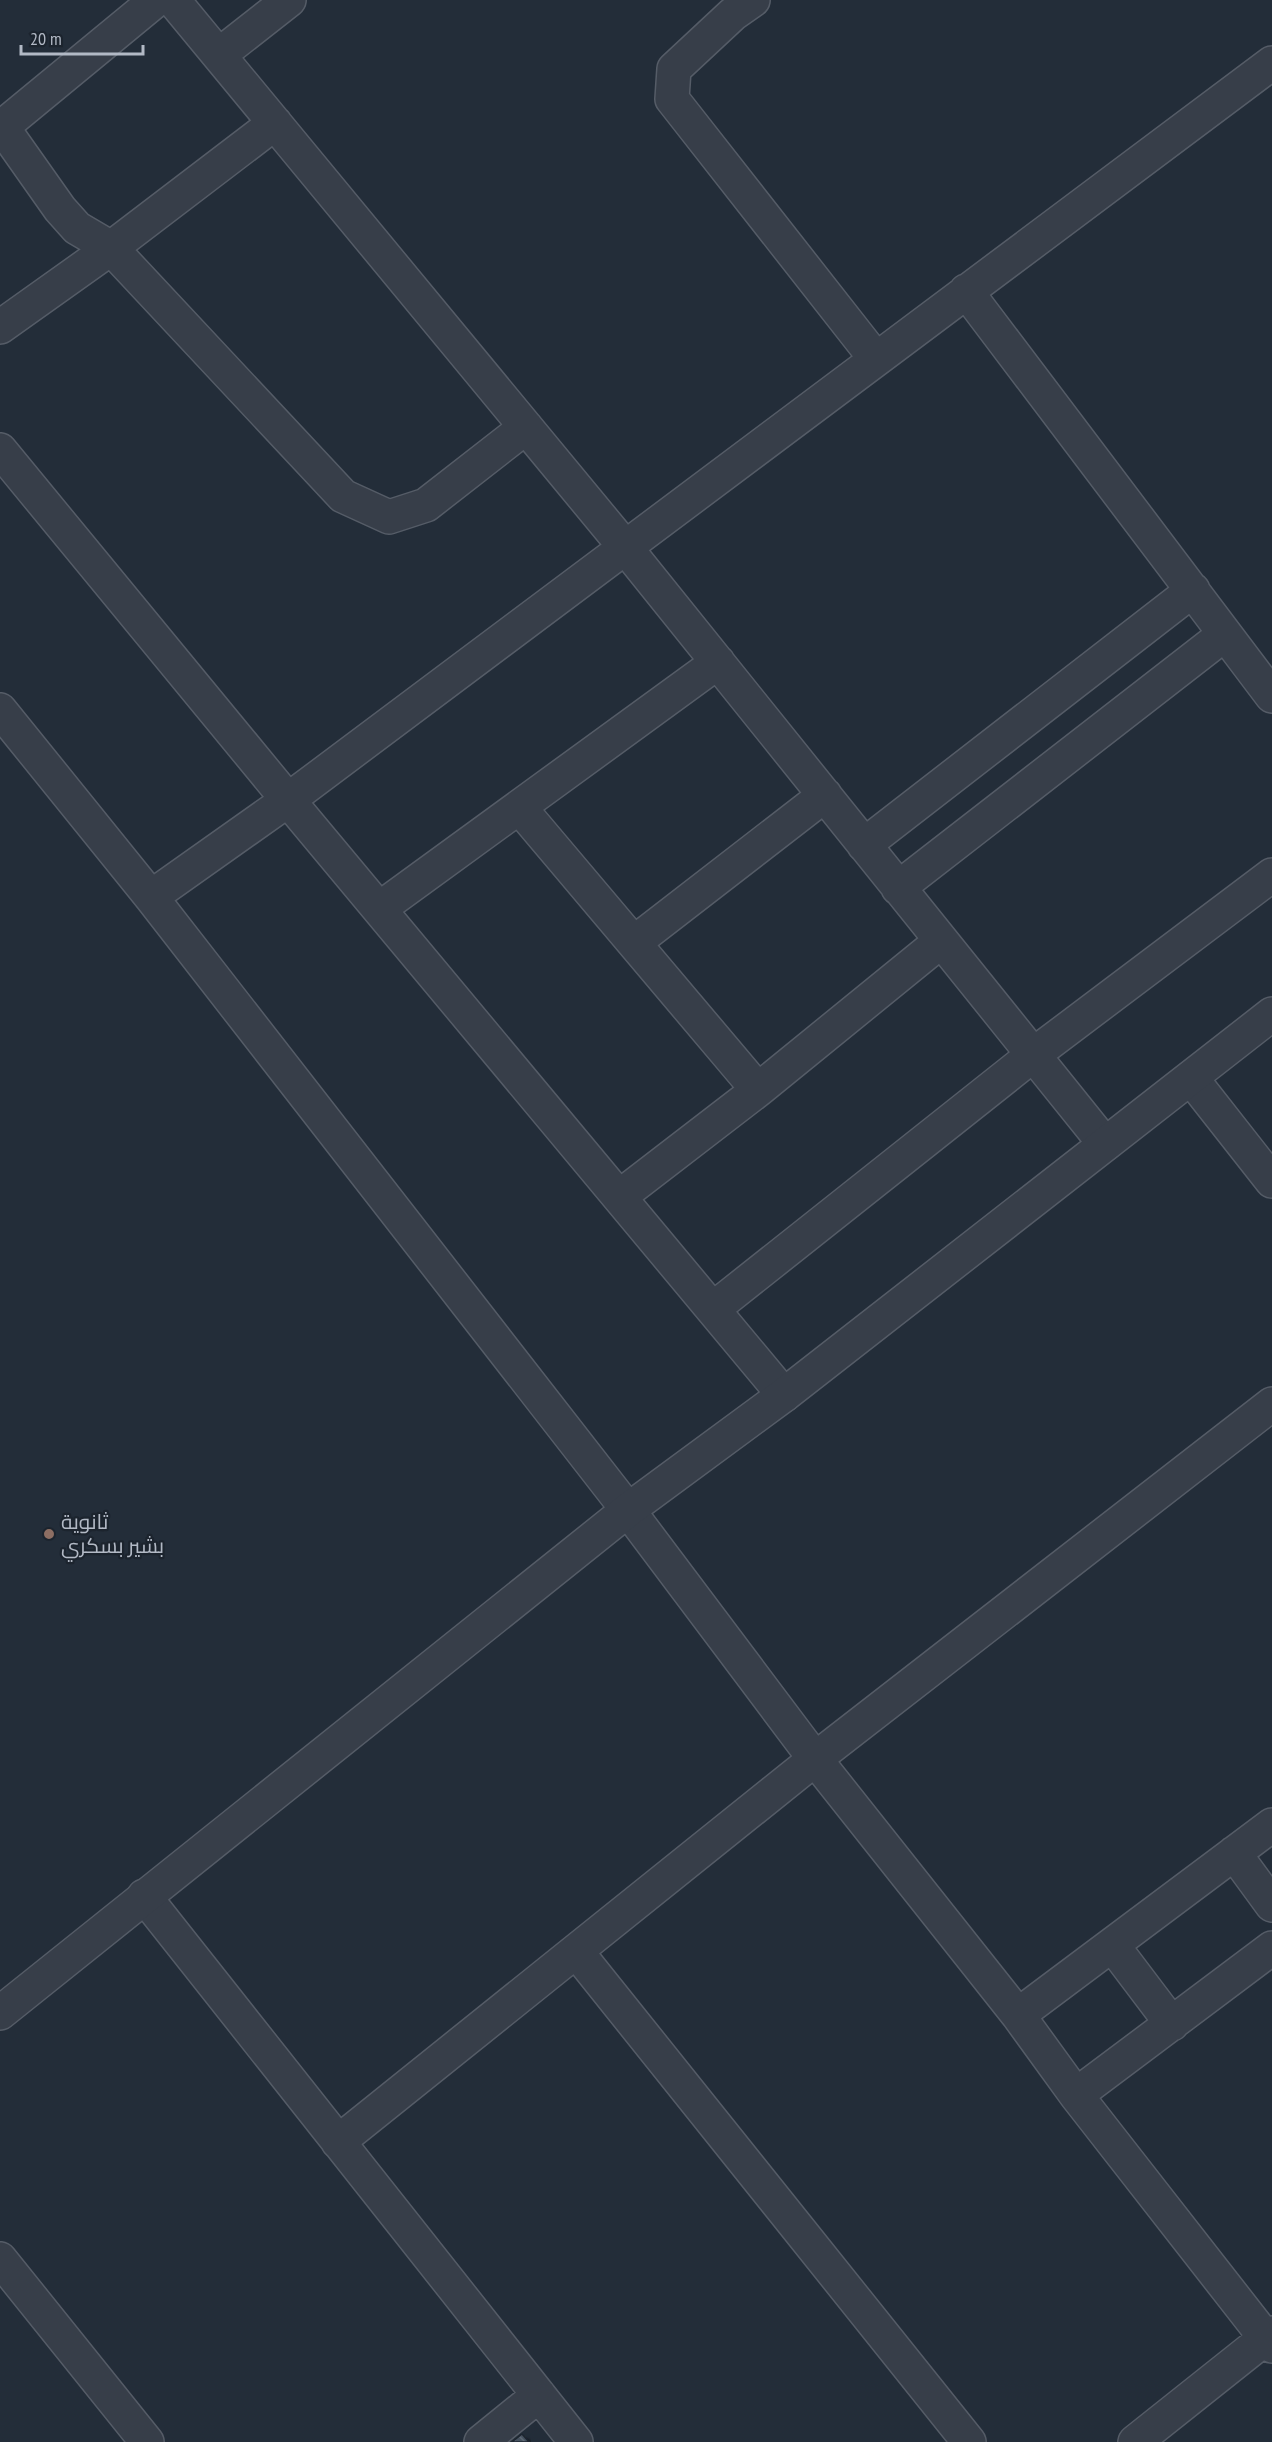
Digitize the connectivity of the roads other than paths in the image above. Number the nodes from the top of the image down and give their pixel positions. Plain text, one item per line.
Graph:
1 (156, 0) edge
2 (174, 0) edge
3 (289, 0) edge
4 (753, 0) edge
5 (219, 55) junction
6 (1272, 63) edge
7 (275, 123) junction
8 (1, 126) edge
9 (111, 248) junction
10 (966, 291) junction
11 (0, 327) edge
12 (876, 359) junction
13 (526, 427) junction
14 (0, 450) edge
15 (625, 547) junction
16 (1192, 590) junction
17 (1225, 634) junction
18 (718, 662) junction
19 (1272, 696) edge
20 (0, 710) edge
21 (825, 795) junction
22 (288, 800) junction
23 (519, 807) junction
24 (864, 845) junction
25 (1272, 875) edge
26 (898, 888) junction
27 (151, 897) junction
28 (379, 909) junction
29 (941, 941) junction
30 (635, 942) junction
31 (1272, 1014) edge
32 (1033, 1055) junction
33 (1191, 1078) junction
34 (758, 1090) junction
35 (1105, 1144) junction
36 (1272, 1181) edge
37 (619, 1197) junction
38 (713, 1310) junction
39 (784, 1395) junction
40 (1272, 1404) edge
41 (628, 1510) junction
42 (815, 1758) junction
43 (1272, 1826) edge
44 (1234, 1853) junction
45 (144, 1896) junction
46 (1272, 1905) edge
47 (1113, 1946) junction
48 (1272, 1948) edge
49 (576, 1952) junction
50 (0, 2013) edge
51 (1018, 2015) junction
52 (1172, 2024) junction
53 (1076, 2095) junction
54 (338, 2142) junction
55 (0, 2259) edge
56 (1270, 2339) edge
57 (539, 2395) junction
58 (147, 2442) edge
59 (481, 2442) edge
60 (576, 2442) edge
61 (969, 2442) edge
62 (1135, 2442) edge

1 - 8 street
2 - 5 street
3 - 5 street
4 - 12 street
5 - 7 street
6 - 10 street
7 - 9 street
7 - 13 street
8 - 9 street
9 - 11 street
9 - 13 street
10 - 12 street
10 - 16 street
12 - 15 street
13 - 15 street
14 - 22 street
15 - 18 street
15 - 22 street
16 - 17 street
16 - 24 street
17 - 19 street
17 - 26 street
18 - 21 street
18 - 23 street
20 - 27 street
21 - 24 street
21 - 30 street
22 - 27 street
22 - 28 street
23 - 28 street
23 - 30 street
24 - 26 street
25 - 32 street
26 - 29 street
27 - 41 street
28 - 37 street
29 - 32 street
29 - 34 street
30 - 34 street
31 - 33 street
32 - 35 street
32 - 38 street
33 - 35 street
33 - 36 street
34 - 37 street
35 - 39 street
37 - 38 street
38 - 39 street
39 - 41 street
40 - 42 street
41 - 42 street
41 - 45 street
42 - 49 street
42 - 51 street
43 - 44 street
44 - 46 street
44 - 47 street
45 - 50 street
45 - 54 street
47 - 51 street
47 - 52 street
48 - 52 street
49 - 54 street
49 - 61 street
51 - 53 street
52 - 53 street
53 - 56 street
54 - 57 street
55 - 58 street
56 - 62 street
57 - 59 street
57 - 60 street

